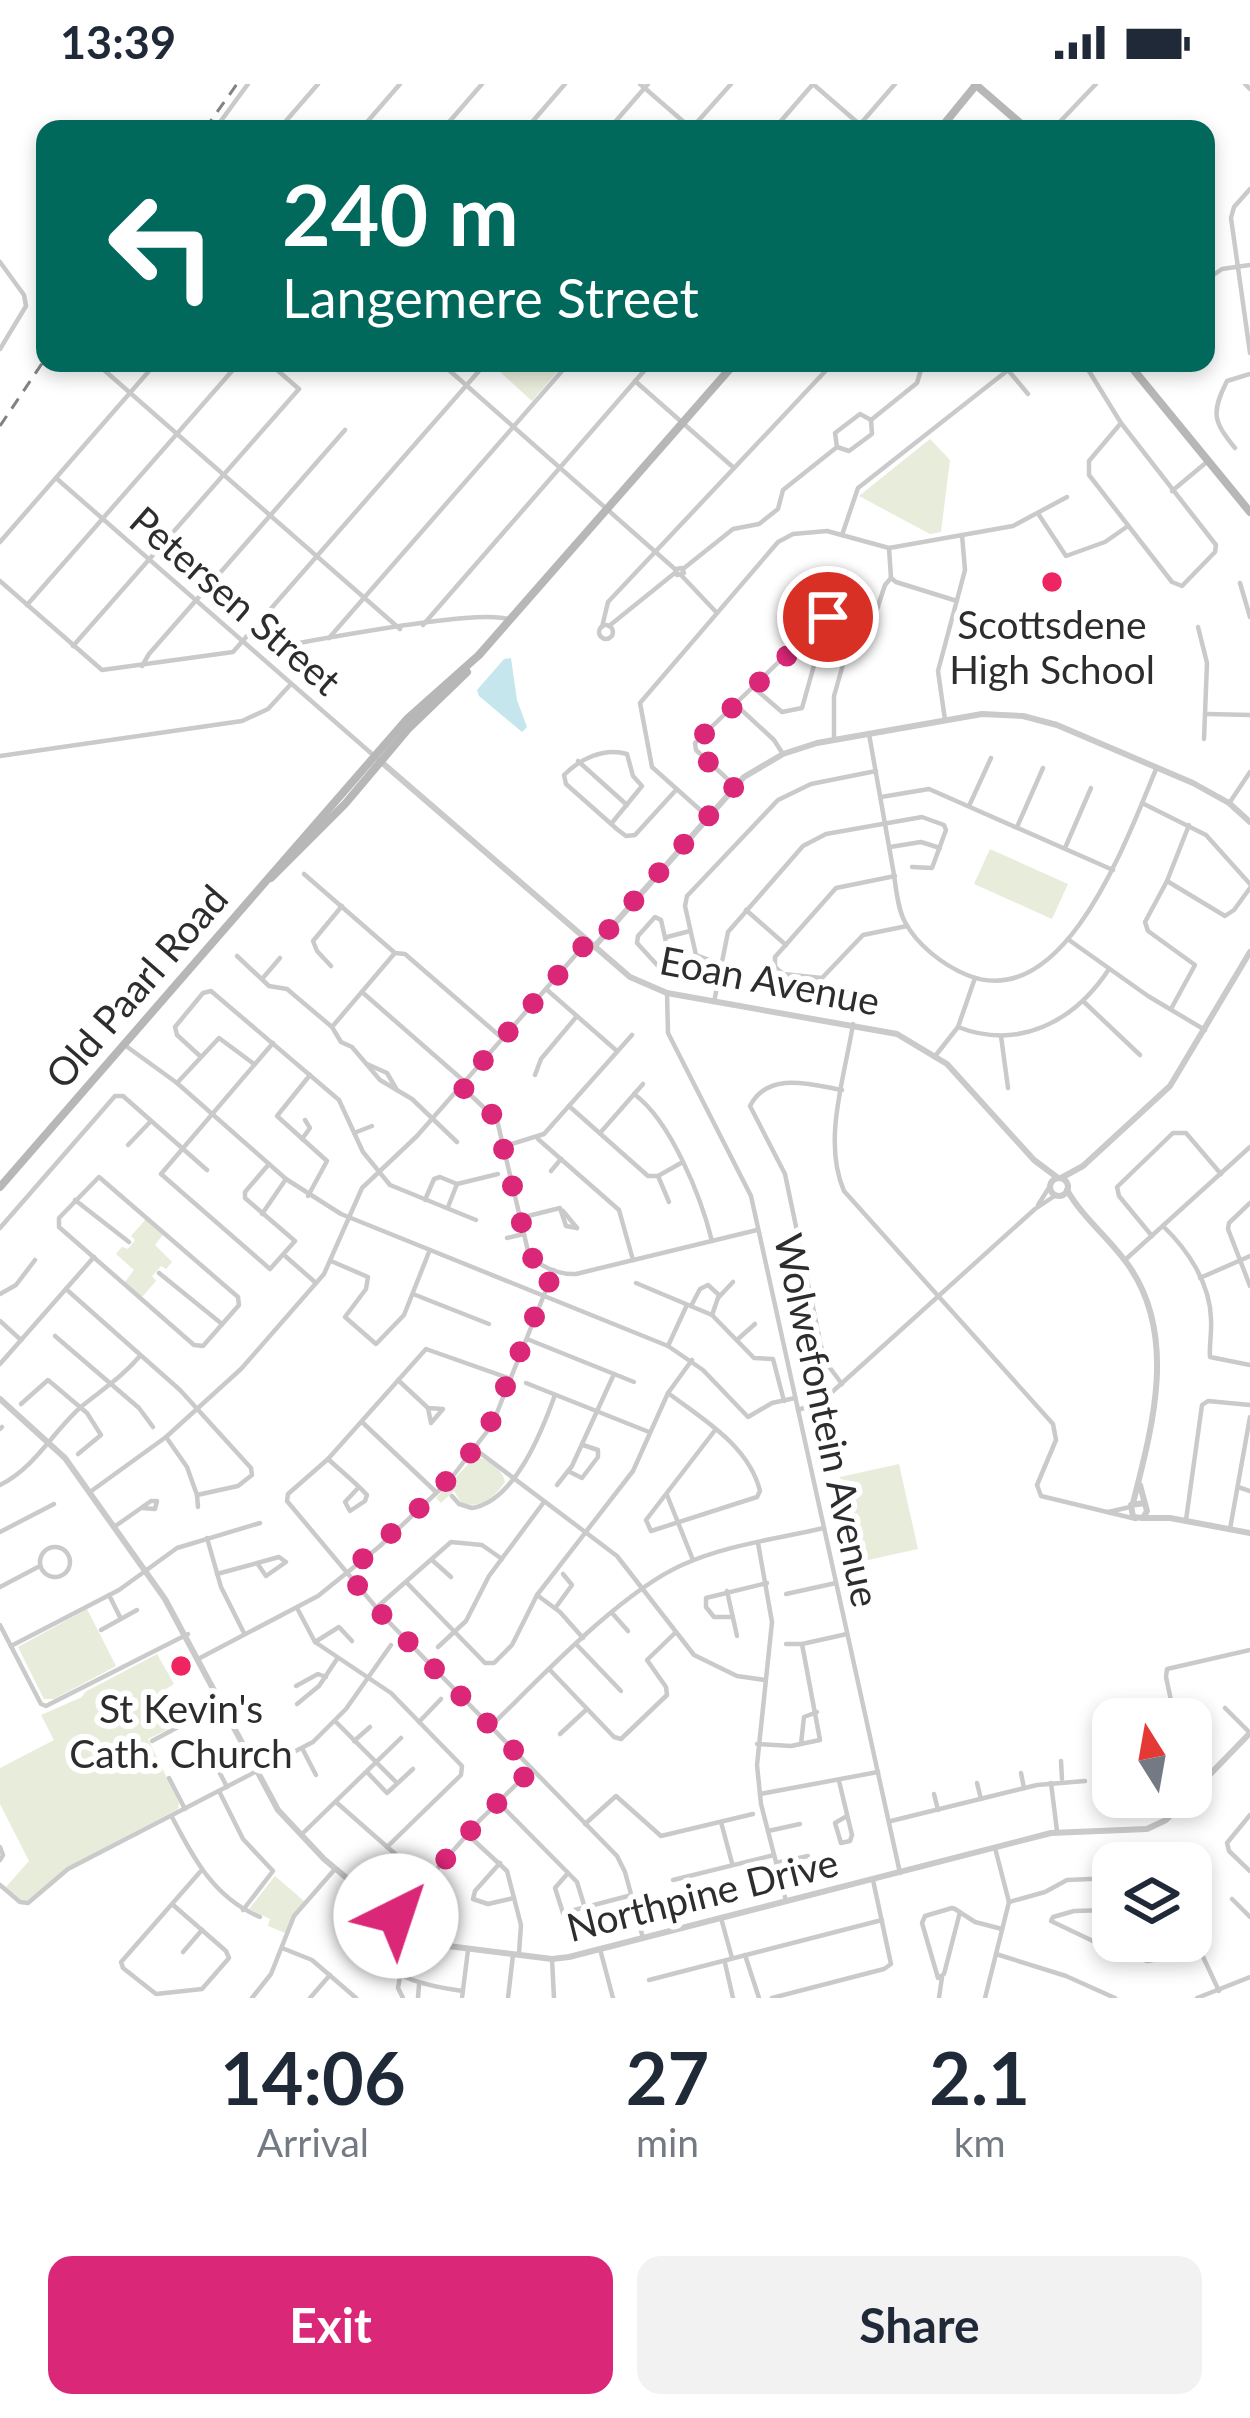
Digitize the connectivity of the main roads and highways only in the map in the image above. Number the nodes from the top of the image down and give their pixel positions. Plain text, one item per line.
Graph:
1 (976, 84) edge
2 (947, 120) edge
3 (1017, 120) edge
4 (727, 372) edge
5 (1134, 372) edge
6 (1250, 512) edge
7 (0, 1187) edge

1 - 2 main road
1 - 3 main road
4 - 7 main road, Old Paarl Road
5 - 6 main road

